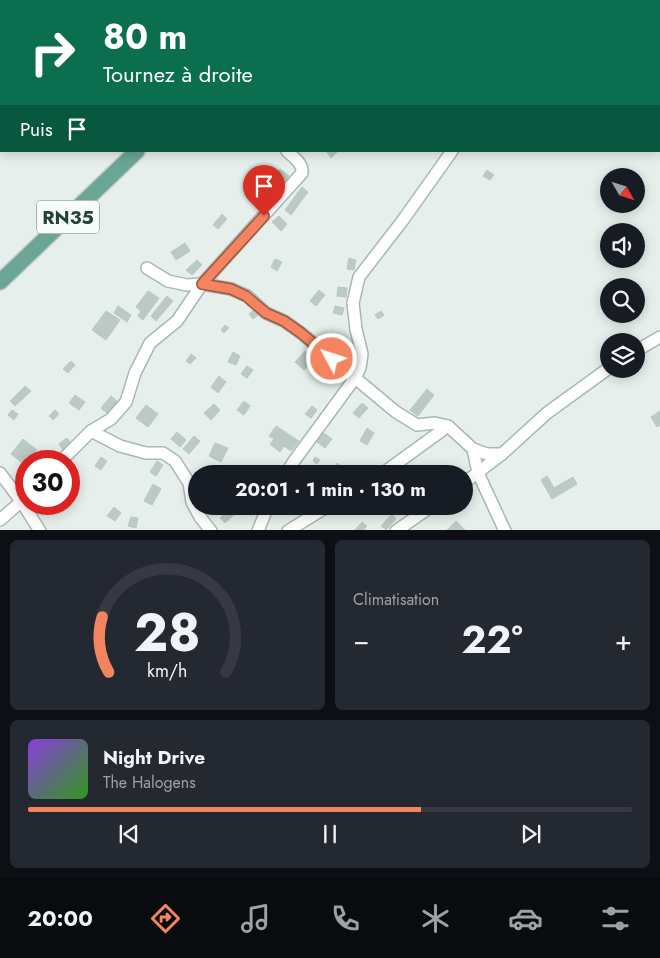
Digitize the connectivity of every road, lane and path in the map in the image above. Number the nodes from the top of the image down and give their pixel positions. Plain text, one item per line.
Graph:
1 (135, 152) edge
2 (288, 152) edge
3 (451, 152) edge
4 (147, 268) dead end
5 (0, 282) edge
6 (202, 284) junction
7 (660, 337) edge
8 (645, 345) edge
9 (600, 375) edge
10 (355, 378) junction
11 (448, 426) junction
12 (90, 432) junction
13 (473, 449) junction
14 (72, 450) edge
15 (502, 454) junction
16 (292, 465) edge
17 (394, 465) edge
18 (0, 473) edge
19 (478, 473) junction
20 (473, 477) edge
21 (15, 489) edge
22 (15, 507) edge
23 (32, 515) edge
24 (264, 515) edge
25 (313, 515) edge
26 (418, 515) edge
27 (0, 520) edge
28 (40, 530) edge
29 (211, 530) edge
30 (258, 530) edge
31 (288, 530) edge
32 (396, 530) edge
33 (505, 530) edge

1 - 5 main road, RN35
2 - 6 street
3 - 10 street
4 - 6 street
6 - 10 street
6 - 12 street
7 - 8 street
9 - 15 street
10 - 11 street
10 - 16 street
11 - 13 street
11 - 17 street
12 - 14 street
12 - 29 street
13 - 15 street
13 - 19 street
15 - 19 street
18 - 21 street
19 - 20 street
19 - 33 street
22 - 27 street
23 - 28 street
24 - 30 street
25 - 31 street
26 - 32 street

